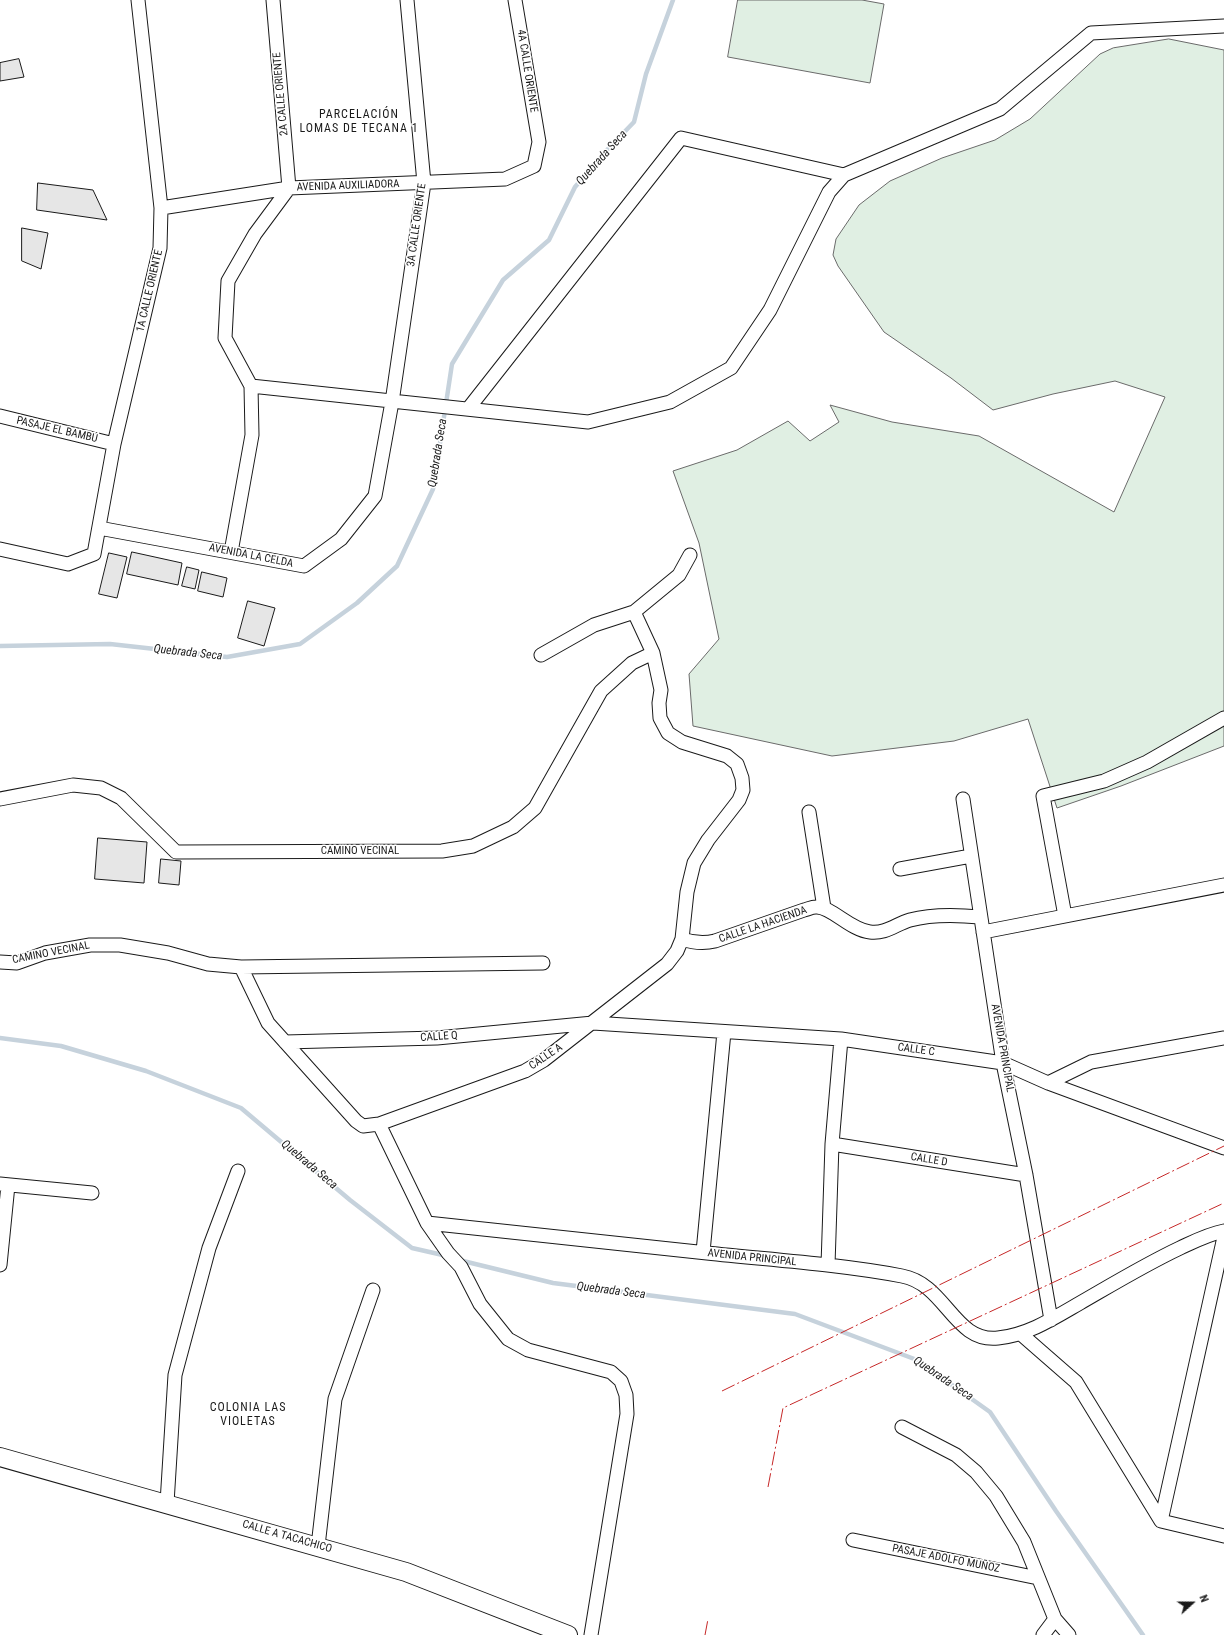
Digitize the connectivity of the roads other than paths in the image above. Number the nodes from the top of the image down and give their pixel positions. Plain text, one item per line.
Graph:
1 (138, 0) edge
2 (273, 0) edge
3 (407, 0) edge
4 (515, 0) edge
5 (1224, 26) edge
6 (539, 142) joint
7 (844, 175) junction
8 (424, 183) junction
9 (289, 188) junction
10 (161, 208) junction
11 (251, 386) junction
12 (392, 402) junction
13 (468, 409) junction
14 (0, 416) edge
15 (114, 444) junction
16 (99, 528) junction
17 (0, 549) edge
18 (231, 552) junction
19 (690, 555) dead end
20 (634, 612) junction
21 (653, 653) junction
22 (541, 655) dead end
23 (1224, 718) edge
24 (0, 799) edge
25 (963, 799) dead end
26 (809, 812) dead end
27 (971, 856) junction
28 (900, 869) dead end
29 (1224, 885) edge
30 (824, 908) junction
31 (1065, 916) junction
32 (980, 917) junction
33 (983, 932) junction
34 (682, 939) junction
35 (0, 962) edge
36 (543, 963) dead end
37 (241, 967) junction
38 (593, 1023) junction
39 (724, 1032) junction
40 (1224, 1038) edge
41 (841, 1039) junction
42 (285, 1042) junction
43 (1003, 1063) junction
44 (1048, 1083) junction
45 (379, 1124) junction
46 (832, 1144) junction
47 (1224, 1148) edge
48 (238, 1171) dead end
49 (1026, 1175) junction
50 (4, 1184) edge
51 (92, 1193) dead end
52 (427, 1223) junction
53 (1224, 1232) edge
54 (1224, 1237) edge
55 (703, 1252) junction
56 (0, 1265) edge
57 (828, 1265) junction
58 (373, 1290) dead end
59 (1051, 1320) junction
60 (1021, 1334) junction
61 (902, 1427) dead end
62 (0, 1457) edge
63 (167, 1504) junction
64 (1161, 1521) junction
65 (1224, 1536) edge
66 (853, 1540) dead end
67 (318, 1546) junction
68 (1038, 1578) junction
69 (1055, 1619) junction
70 (568, 1635) edge
71 (591, 1635) edge
72 (1043, 1635) edge
73 (1069, 1635) edge

1 - 10 street, 1A CALLE ORIENTE
2 - 9 street, 2A CALLE ORIENTE
3 - 8 street, 3A CALLE ORIENTE
4 - 6 street, 4A CALLE ORIENTE
5 - 7 street
6 - 8 street, AVENIDA AUXILIADORA
7 - 13 street
7 - 13 street
8 - 9 street, AVENIDA AUXILIADORA
8 - 12 street, 3A CALLE ORIENTE
9 - 10 street, AVENIDA AUXILIADORA
9 - 11 street
10 - 15 street, 1A CALLE ORIENTE
11 - 12 street
11 - 18 street
12 - 13 street
12 - 18 street, AVENIDA LA CELDA
14 - 15 street, PASAJE EL BAMBÚ
15 - 16 street, 1A CALLE ORIENTE
16 - 17 street, 1A CALLE ORIENTE
16 - 18 street, AVENIDA LA CELDA
19 - 20 street
20 - 21 street
20 - 22 street
21 - 24 street, CAMINO VECINAL
21 - 34 street
23 - 31 street
25 - 27 street, AVENIDA PRINCIPAL
26 - 30 street
27 - 28 street
27 - 32 street, AVENIDA PRINCIPAL
29 - 31 street
30 - 32 street
30 - 34 street, CALLE LA HACIENDA
31 - 33 street
32 - 33 street, AVENIDA PRINCIPAL
33 - 43 street, AVENIDA PRINCIPAL
34 - 38 street, CALLE A
35 - 37 street, CAMINO VECINAL
36 - 37 street, CAMINO VECINAL
37 - 42 street
38 - 39 street, CALLE C
38 - 42 street, CALLE Q
38 - 45 street, CALLE A
39 - 41 street, CALLE C
39 - 55 street
40 - 44 street
41 - 43 street, CALLE C
41 - 46 street
42 - 45 street
43 - 44 street, CALLE C
43 - 49 street, AVENIDA PRINCIPAL
44 - 47 street, CALLE C
45 - 52 street
46 - 49 street, CALLE D
46 - 57 street
48 - 63 street
49 - 59 street, AVENIDA PRINCIPAL
50 - 51 street
50 - 56 street
52 - 55 street, AVENIDA PRINCIPAL
52 - 71 street
53 - 59 street, AVENIDA PRINCIPAL
54 - 64 street
55 - 57 street, AVENIDA PRINCIPAL
57 - 60 street, AVENIDA PRINCIPAL
58 - 67 street
59 - 60 street, AVENIDA PRINCIPAL
60 - 64 street
61 - 68 street
62 - 63 main road, CALLE A TACACHICO
63 - 67 main road, CALLE A TACACHICO
64 - 65 street
66 - 68 street, PASAJE ADOLFO MUÑOZ
67 - 70 main road, CALLE A TACACHICO
68 - 69 street
69 - 72 street
69 - 73 street

